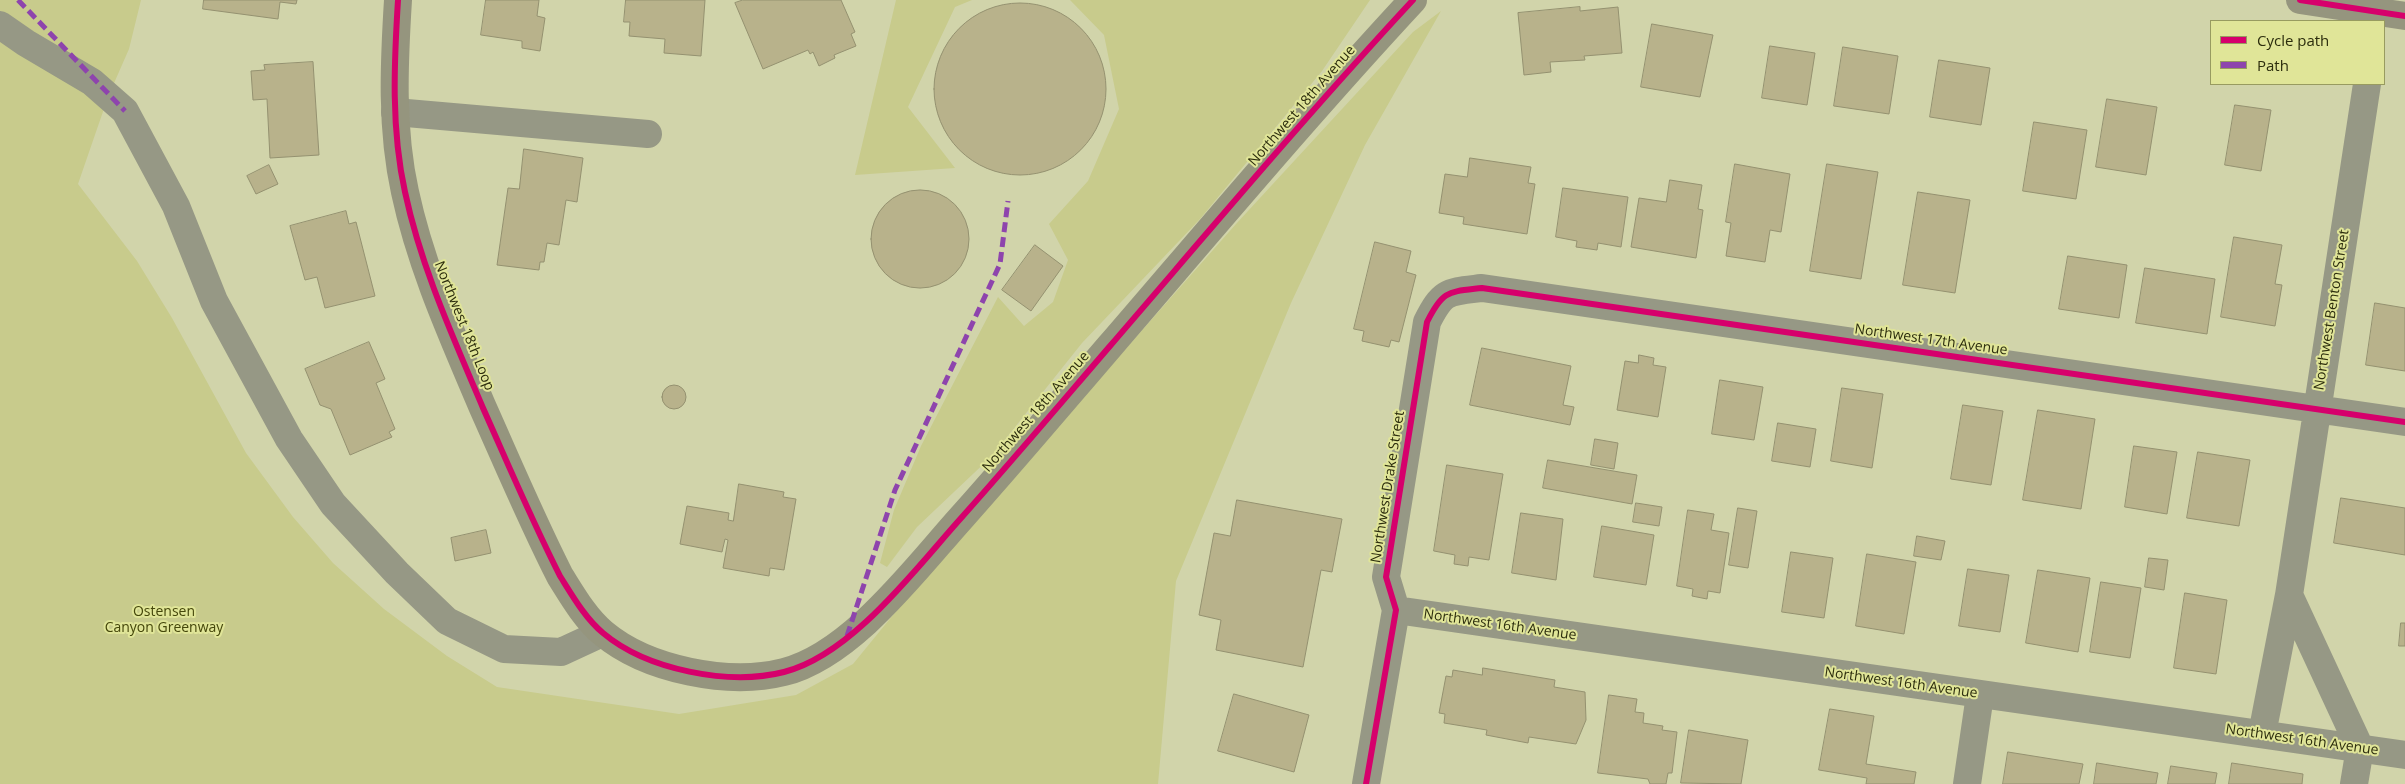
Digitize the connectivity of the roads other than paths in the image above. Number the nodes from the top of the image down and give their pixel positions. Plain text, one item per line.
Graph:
1 (398, 0) edge
2 (1413, 0) edge
3 (2300, 0) edge
4 (2378, 11) edge
5 (2405, 16) edge
6 (0, 25) edge
7 (2367, 85) edge
8 (395, 112) junction
9 (648, 134) dead end
10 (1452, 291) joint
11 (2317, 408) junction
12 (2405, 422) edge
13 (2289, 595) junction
14 (1396, 610) junction
15 (602, 633) junction
16 (1980, 695) junction
17 (2262, 734) junction
18 (2360, 748) junction
19 (2405, 755) edge
20 (1366, 784) edge
21 (1967, 784) edge
22 (2354, 784) edge

1 - 8 street, Northwest 18th Loop
2 - 15 street, Northwest 18th Avenue
3 - 4 street
4 - 5 street
6 - 15 street
7 - 11 street, Northwest Benton Street
8 - 9 street
8 - 15 street, Northwest 18th Loop
10 - 11 street, Northwest 17th Avenue
10 - 14 street, Northwest Drake Street
11 - 12 street, Northwest 17th Avenue
11 - 13 street, Northwest Benton Street
13 - 17 street, Northwest Benton Street
13 - 18 street
14 - 16 street, Northwest 16th Avenue
14 - 20 street, Northwest Drake Street
16 - 17 street, Northwest 16th Avenue
16 - 21 street
17 - 18 street, Northwest 16th Avenue
18 - 19 street, Northwest 16th Avenue
18 - 22 street

